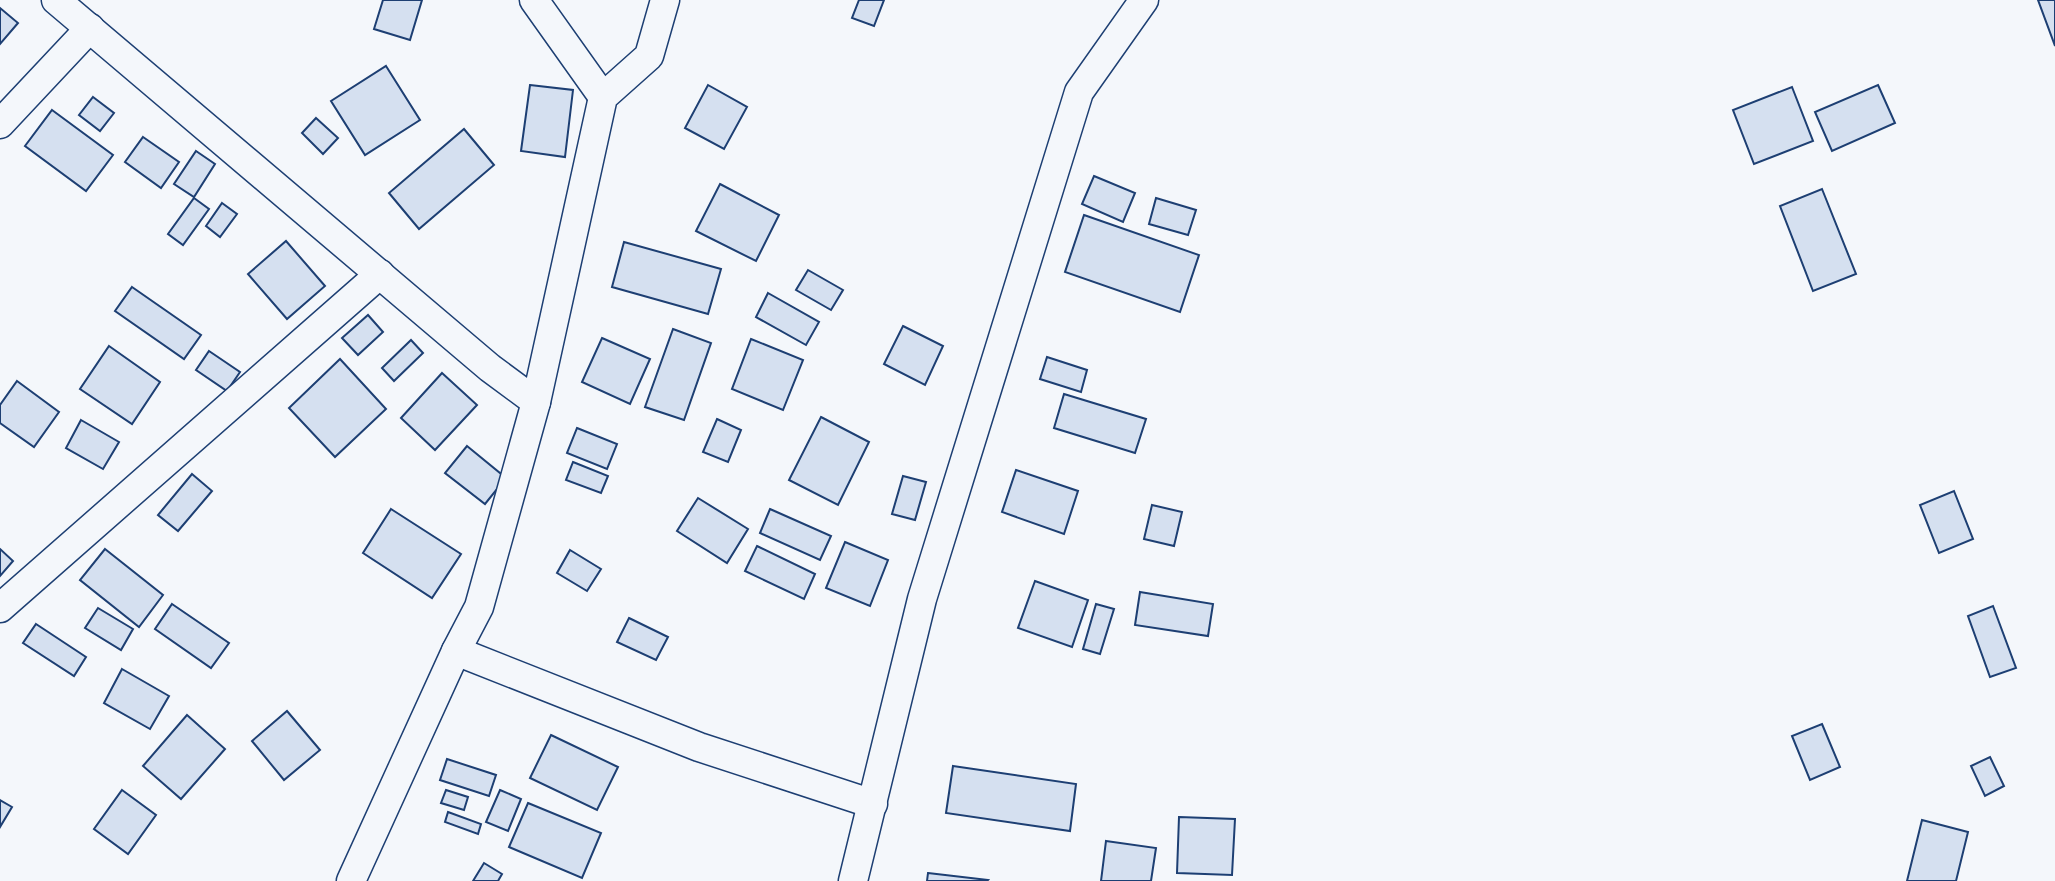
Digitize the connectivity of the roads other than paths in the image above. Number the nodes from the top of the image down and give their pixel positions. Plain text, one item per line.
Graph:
1 (56, 0) edge
2 (534, 0) edge
3 (665, 0) edge
4 (1144, 0) edge
5 (90, 28) junction
6 (603, 97) junction
7 (0, 124) edge
8 (380, 274) junction
9 (536, 402) junction
10 (0, 608) edge
11 (456, 651) junction
12 (873, 804) junction
13 (351, 881) edge
14 (853, 881) edge

1 - 5 street
2 - 6 street
3 - 6 street
4 - 12 street
5 - 7 street
5 - 8 street
6 - 9 street
8 - 9 street
8 - 10 street
9 - 11 street
11 - 12 street
11 - 13 street
12 - 14 street

